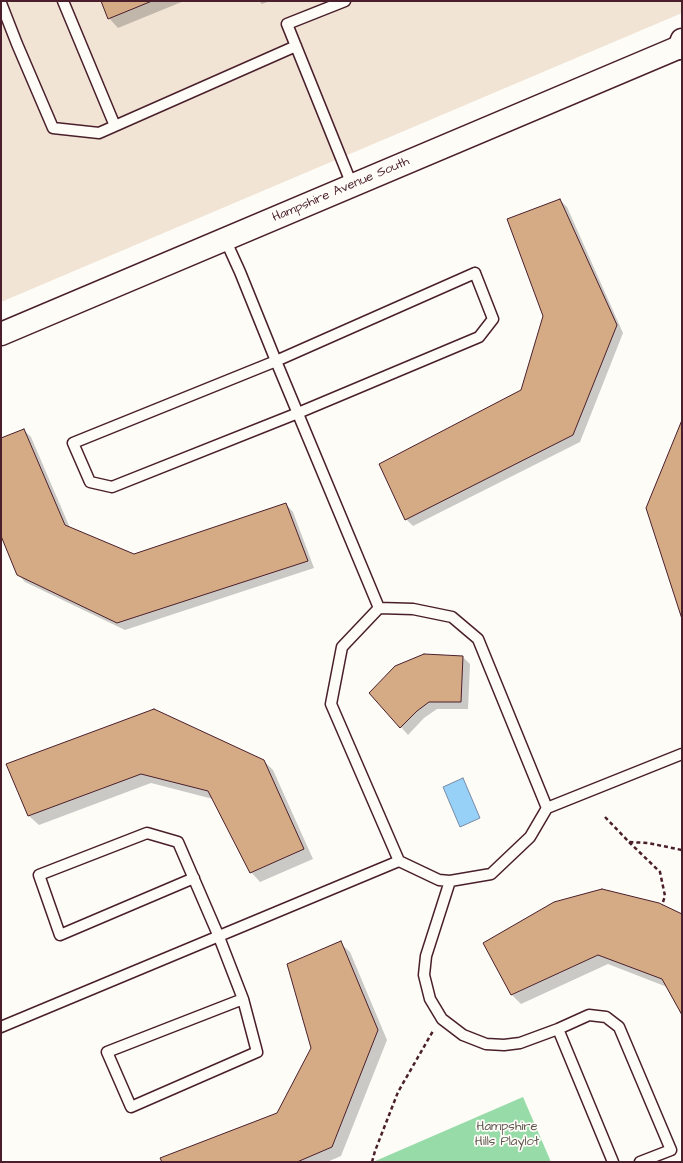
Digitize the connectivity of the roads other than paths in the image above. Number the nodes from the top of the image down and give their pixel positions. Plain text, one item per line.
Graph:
1 (63, 1) edge
2 (345, 1) edge
3 (1, 3) edge
4 (296, 46) junction
5 (681, 46) edge
6 (115, 126) junction
7 (352, 185) junction
8 (225, 239) junction
9 (1, 334) edge
10 (276, 361) junction
11 (298, 413) junction
12 (379, 608) junction
13 (682, 754) edge
14 (547, 808) junction
15 (399, 862) junction
16 (194, 878) junction
17 (450, 881) junction
18 (219, 937) junction
19 (243, 999) junction
20 (1, 1027) edge
21 (558, 1028) junction
22 (613, 1162) edge
23 (640, 1162) edge

1 - 6 lane
2 - 4 lane
3 - 6 lane
4 - 6 lane
4 - 7 lane
5 - 7 street, Hampshire Avenue South
7 - 8 street, Hampshire Avenue South
8 - 9 street, Hampshire Avenue South
8 - 10 lane
10 - 11 lane
10 - 11 lane
10 - 11 lane
11 - 12 lane
12 - 14 lane
12 - 15 lane
13 - 14 lane
14 - 17 lane
15 - 17 lane
15 - 18 lane
16 - 16 lane
16 - 18 lane
17 - 21 lane
18 - 19 lane
18 - 20 lane
19 - 19 lane
21 - 22 lane
21 - 23 lane

